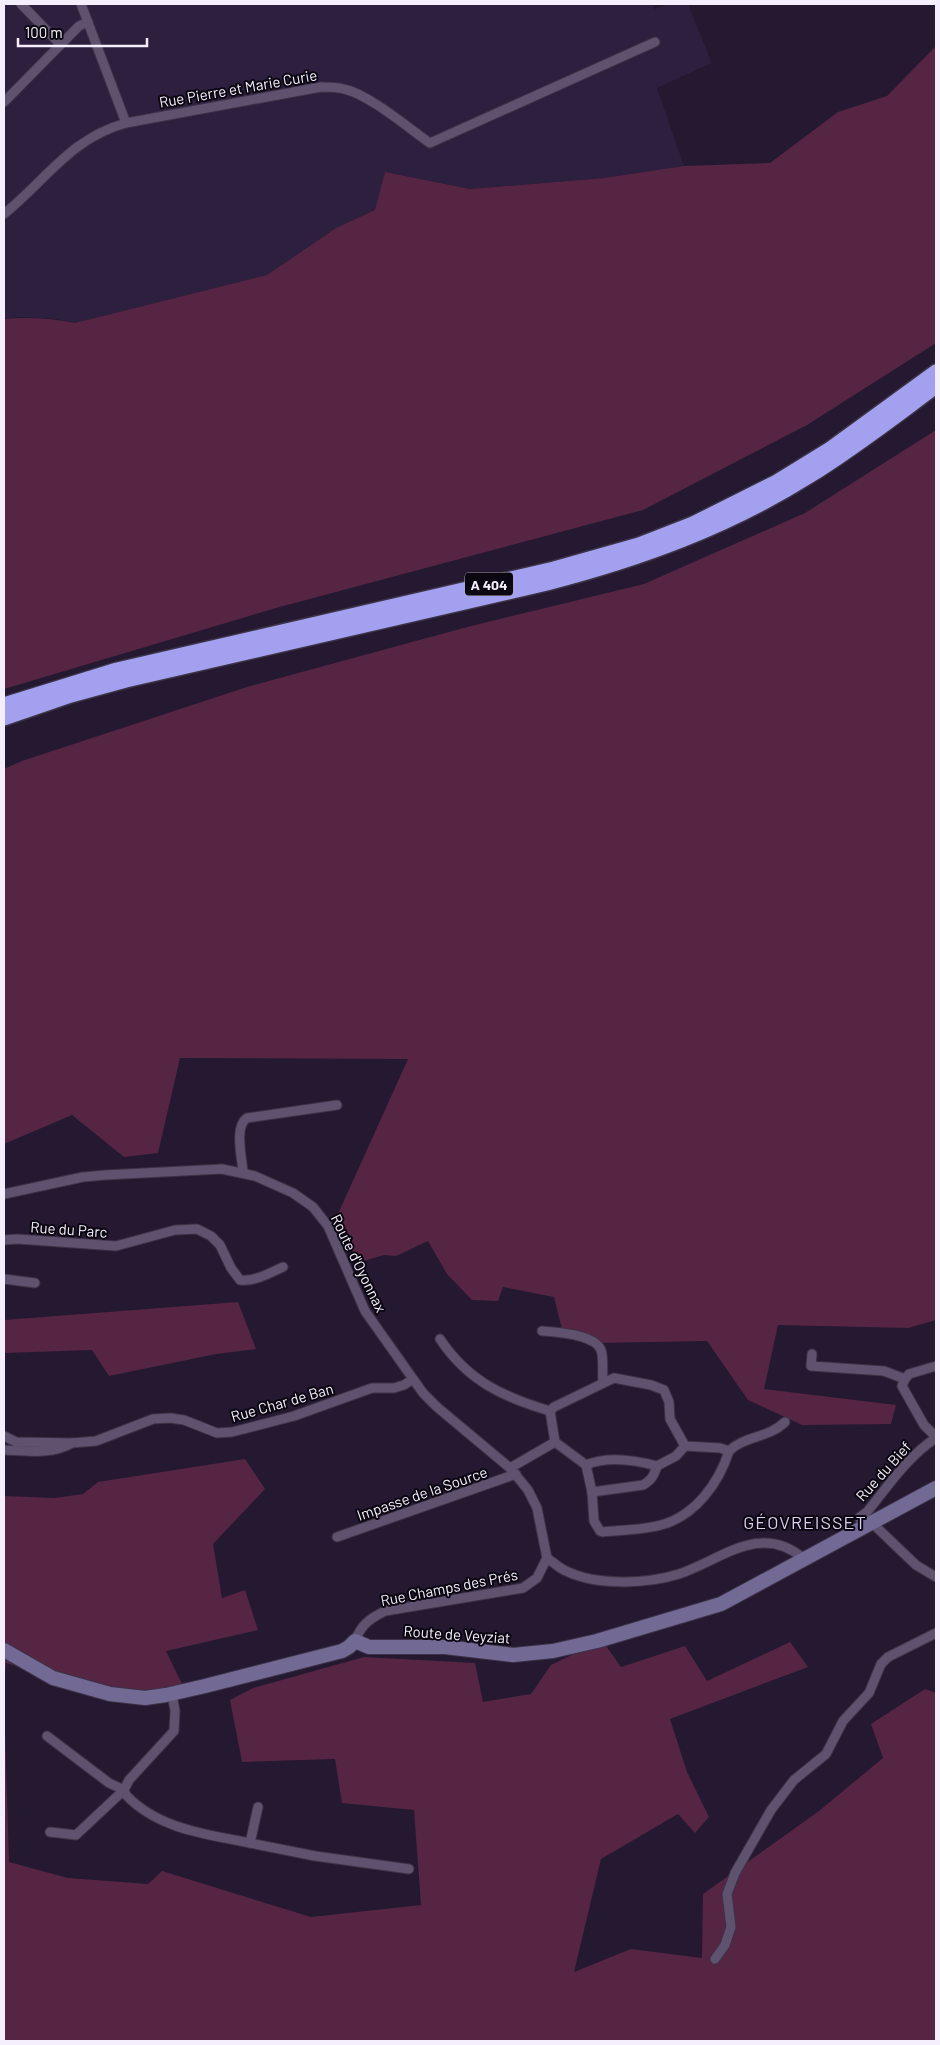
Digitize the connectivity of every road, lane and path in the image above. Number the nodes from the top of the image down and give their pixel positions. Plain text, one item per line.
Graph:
1 (21, 4) edge
2 (81, 4) edge
3 (88, 22) junction
4 (655, 42) dead end
5 (60, 44) junction
6 (4, 102) edge
7 (126, 123) junction
8 (4, 214) edge
9 (936, 372) edge
10 (936, 386) edge
11 (4, 705) edge
12 (4, 718) edge
13 (337, 1105) dead end
14 (243, 1172) junction
15 (4, 1194) edge
16 (4, 1240) edge
17 (283, 1267) dead end
18 (4, 1279) edge
19 (35, 1283) dead end
20 (542, 1331) dead end
21 (440, 1339) dead end
22 (812, 1354) dead end
23 (936, 1366) edge
24 (413, 1379) junction
25 (904, 1380) junction
26 (603, 1382) junction
27 (550, 1411) junction
28 (785, 1422) dead end
29 (4, 1436) edge
30 (936, 1437) edge
31 (555, 1442) junction
32 (72, 1443) junction
33 (685, 1446) junction
34 (4, 1450) edge
35 (729, 1451) junction
36 (586, 1465) junction
37 (657, 1466) junction
38 (513, 1471) junction
39 (936, 1488) edge
40 (592, 1492) junction
41 (866, 1525) junction
42 (337, 1537) dead end
43 (547, 1558) junction
44 (803, 1558) junction
45 (936, 1576) edge
46 (936, 1633) edge
47 (355, 1641) junction
48 (4, 1650) edge
49 (172, 1694) junction
50 (47, 1736) dead end
51 (124, 1790) junction
52 (258, 1807) dead end
53 (50, 1832) dead end
54 (250, 1843) junction
55 (409, 1869) dead end
56 (716, 1959) dead end

1 - 5 street
2 - 3 street
3 - 5 street
3 - 7 street
4 - 7 street, Rue Pierre et Marie Curie
5 - 6 street
7 - 8 street
9 - 11 highway, A 404
10 - 12 highway, A 404
13 - 14 street
14 - 15 street, Route d'Oyonnax
14 - 24 street, Route d'Oyonnax
16 - 17 street, Rue du Parc
18 - 19 street
20 - 26 street
21 - 27 street
22 - 25 street
23 - 25 street
24 - 32 street, Rue Char de Ban
24 - 38 street, Route d'Oyonnax
25 - 30 street
26 - 27 street
26 - 33 street
27 - 31 street
28 - 35 street
29 - 32 street, Rue Char de Ban
30 - 41 street, Rue du Bief
31 - 36 street
31 - 38 street, Impasse de la Source
32 - 34 street, Rue Char de Ban
33 - 35 street
33 - 37 street
35 - 40 street
36 - 37 street
36 - 40 street
37 - 40 street
38 - 42 street, Impasse de la Source
38 - 43 street, Route d'Oyonnax
39 - 41 street, Route de Veyziat
41 - 44 street, Route de Veyziat
41 - 45 street
43 - 44 street
43 - 47 street, Rue Champs des Prés
44 - 47 street, Route de Veyziat
46 - 56 street
47 - 49 street
48 - 49 street
49 - 51 street
50 - 51 street
51 - 53 street
51 - 54 street
52 - 54 street
54 - 55 street

